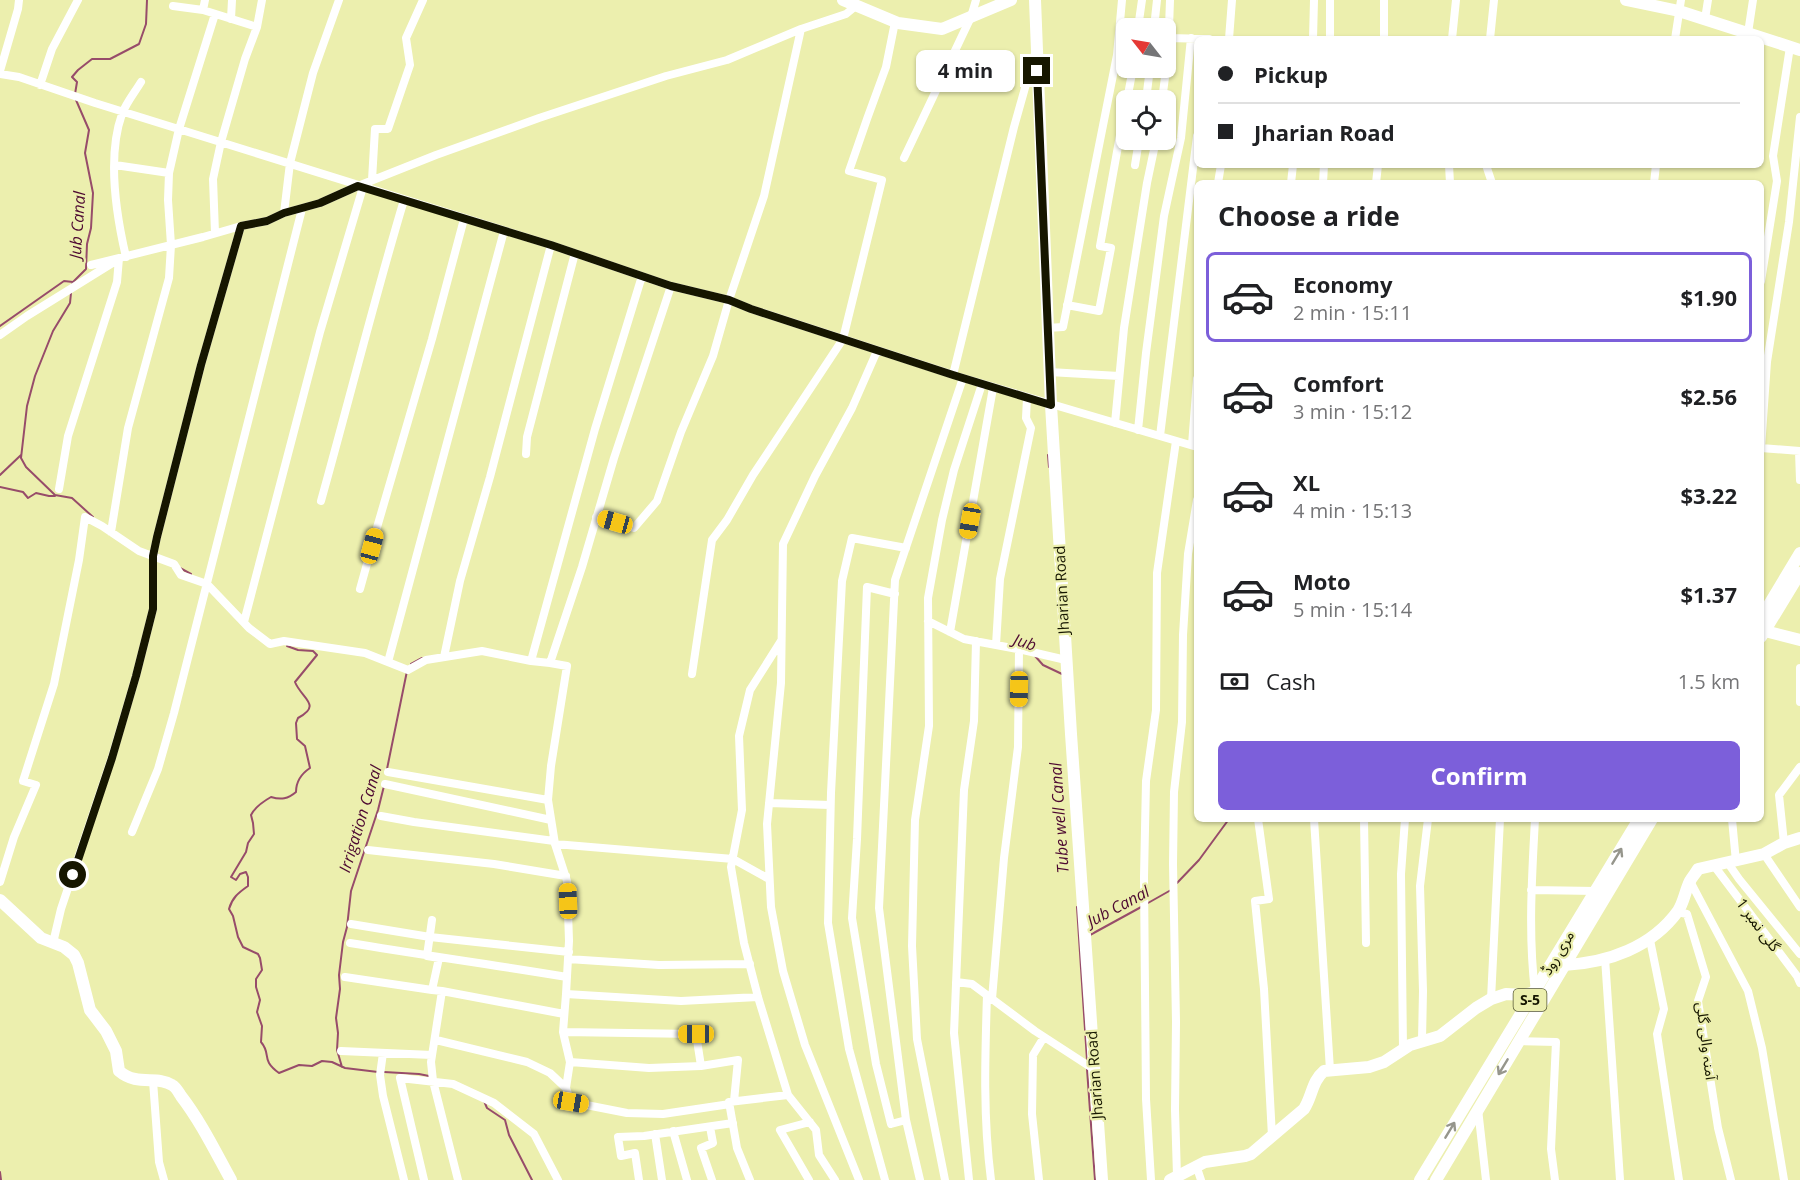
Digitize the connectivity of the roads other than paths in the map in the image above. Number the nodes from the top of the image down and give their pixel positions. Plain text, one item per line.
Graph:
1 (19, 0) edge
2 (78, 0) edge
3 (205, 0) edge
4 (232, 0) edge
5 (262, 0) edge
6 (339, 0) edge
7 (423, 0) edge
8 (843, 0) edge
9 (976, 0) edge
10 (1011, 0) edge
11 (1035, 0) edge
12 (1122, 0) edge
13 (1142, 0) edge
14 (1157, 0) edge
15 (1170, 0) edge
16 (1232, 0) edge
17 (1314, 0) edge
18 (1330, 0) edge
19 (1384, 0) edge
20 (1456, 0) edge
21 (1494, 0) edge
22 (1626, 0) edge
23 (1708, 0) edge
24 (1753, 0) edge
25 (1646, 2) edge
26 (857, 5) junction
27 (173, 6) dead end
28 (1680, 6) edge
29 (203, 10) junction
30 (215, 14) junction
31 (971, 17) junction
32 (1139, 18) edge
33 (1155, 18) edge
34 (1170, 18) edge
35 (231, 19) junction
36 (1705, 19) junction
37 (895, 22) junction
38 (257, 27) junction
39 (801, 29) junction
40 (1748, 33) junction
41 (1229, 36) edge
42 (1313, 36) edge
43 (1330, 36) edge
44 (1384, 36) edge
45 (1452, 36) edge
46 (1490, 36) edge
47 (1675, 36) edge
48 (1757, 36) edge
49 (1176, 38) edge
50 (1191, 38) junction
51 (1194, 38) edge
52 (1764, 38) edge
53 (1036, 48) junction
54 (1795, 49) edge
55 (0, 73) edge
56 (141, 82) dead end
57 (40, 85) junction
58 (123, 112) junction
59 (1800, 117) edge
60 (179, 129) junction
61 (221, 142) junction
62 (1118, 150) edge
63 (1138, 150) edge
64 (1154, 150) edge
65 (904, 158) dead end
66 (1194, 160) edge
67 (290, 163) junction
68 (115, 165) junction
69 (1135, 165) dead end
70 (169, 173) junction
71 (372, 180) junction
72 (360, 186) junction
73 (404, 200) junction
74 (302, 209) junction
75 (284, 213) junction
76 (464, 219) junction
77 (241, 226) junction
78 (504, 231) junction
79 (215, 233) junction
80 (171, 245) junction
81 (551, 245) junction
82 (575, 253) junction
83 (123, 257) junction
84 (1764, 261) edge
85 (91, 265) dead end
86 (642, 276) junction
87 (671, 286) junction
88 (729, 300) junction
89 (1067, 305) junction
90 (1047, 328) junction
91 (0, 336) edge
92 (843, 339) junction
93 (878, 351) junction
94 (1049, 372) junction
95 (953, 375) junction
96 (1119, 376) junction
97 (963, 378) junction
98 (981, 384) junction
99 (993, 388) junction
100 (1027, 398) junction
101 (1051, 405) junction
102 (1764, 405) edge
103 (1115, 423) junction
104 (1138, 430) junction
105 (1160, 436) junction
106 (1176, 441) junction
107 (1194, 446) edge
108 (1764, 448) edge
109 (1799, 451) edge
110 (526, 454) dead end
111 (1800, 480) edge
112 (59, 489) dead end
113 (321, 501) dead end
114 (596, 517) junction
115 (1194, 518) edge
116 (111, 532) junction
117 (906, 548) junction
118 (153, 556) junction
119 (1799, 556) edge
120 (1800, 573) edge
121 (207, 584) junction
122 (360, 589) dead end
123 (895, 594) junction
124 (1765, 603) edge
125 (928, 621) junction
126 (244, 622) junction
127 (950, 632) junction
128 (1764, 632) edge
129 (1764, 634) edge
130 (782, 640) junction
131 (1800, 640) edge
132 (976, 641) junction
133 (996, 645) junction
134 (1019, 649) junction
135 (444, 657) junction
136 (1066, 660) junction
137 (531, 661) junction
138 (388, 662) junction
139 (550, 663) junction
140 (1800, 668) edge
141 (692, 674) dead end
142 (1800, 702) edge
143 (1800, 767) edge
144 (388, 772) dead end
145 (385, 784) dead end
146 (548, 800) junction
147 (769, 803) junction
148 (830, 805) junction
149 (381, 816) dead end
150 (551, 820) junction
151 (1258, 822) edge
152 (1314, 822) edge
153 (1364, 822) edge
154 (1405, 822) edge
155 (1428, 822) edge
156 (1500, 822) edge
157 (1535, 822) edge
158 (1638, 822) edge
159 (1650, 822) edge
160 (1732, 822) edge
161 (132, 832) dead end
162 (1800, 838) edge
163 (555, 842) junction
164 (1784, 843) junction
165 (368, 850) dead end
166 (1764, 854) junction
167 (733, 859) junction
168 (1732, 862) junction
169 (1714, 867) junction
170 (566, 876) junction
171 (769, 879) junction
172 (1690, 881) junction
173 (0, 882) edge
174 (1531, 890) junction
175 (1596, 891) junction
176 (0, 900) edge
177 (1800, 907) edge
178 (1677, 912) junction
179 (432, 920) dead end
180 (351, 924) dead end
181 (430, 937) junction
182 (1650, 940) junction
183 (53, 943) junction
184 (350, 943) dead end
185 (1366, 943) dead end
186 (1800, 954) edge
187 (427, 956) junction
188 (568, 956) junction
189 (1605, 958) junction
190 (750, 964) junction
191 (1564, 965) junction
192 (345, 977) dead end
193 (567, 977) junction
194 (956, 982) junction
195 (1800, 983) edge
196 (437, 991) junction
197 (1535, 992) junction
198 (566, 994) junction
199 (758, 997) junction
200 (989, 997) junction
201 (1491, 999) junction
202 (564, 1014) junction
203 (563, 1032) junction
204 (1044, 1037) junction
205 (436, 1040) junction
206 (1422, 1040) junction
207 (1518, 1041) junction
208 (1403, 1050) junction
209 (341, 1051) dead end
210 (383, 1053) junction
211 (432, 1056) junction
212 (570, 1062) junction
213 (701, 1066) junction
214 (1095, 1070) junction
215 (1330, 1070) junction
216 (432, 1077) junction
217 (153, 1081) junction
218 (566, 1088) junction
219 (788, 1095) junction
220 (732, 1103) junction
221 (1478, 1109) junction
222 (906, 1120) junction
223 (810, 1122) junction
224 (733, 1123) junction
225 (710, 1127) junction
226 (673, 1131) junction
227 (655, 1134) junction
228 (1272, 1136) junction
229 (1196, 1165) junction
230 (1173, 1178) edge
231 (164, 1180) edge
232 (231, 1180) edge
233 (404, 1180) edge
234 (424, 1180) edge
235 (458, 1180) edge
236 (558, 1180) edge
237 (639, 1180) edge
238 (663, 1180) edge
239 (687, 1180) edge
240 (712, 1180) edge
241 (750, 1180) edge
242 (809, 1180) edge
243 (835, 1180) edge
244 (859, 1180) edge
245 (885, 1180) edge
246 (920, 1180) edge
247 (945, 1180) edge
248 (969, 1180) edge
249 (992, 1180) edge
250 (1039, 1180) edge
251 (1102, 1180) edge
252 (1151, 1180) edge
253 (1201, 1180) edge
254 (1420, 1180) edge
255 (1436, 1180) edge
256 (1486, 1180) edge
257 (1555, 1180) edge
258 (1620, 1180) edge
259 (1679, 1180) edge
260 (1731, 1180) edge
261 (1784, 1180) edge

1 - 55 street
2 - 57 street
3 - 29 street
4 - 35 street
5 - 38 street
6 - 67 street
7 - 71 street
8 - 26 main road
9 - 31 street
10 - 31 main road
11 - 53 main road, Jharian Road
12 - 89 street
13 - 32 street
14 - 33 street
15 - 34 street
16 - 41 street
17 - 42 street
18 - 43 street
19 - 44 street
20 - 45 street
21 - 46 street
22 - 25 main road
23 - 36 street
24 - 40 street
25 - 28 main road
26 - 37 main road
26 - 39 street
27 - 29 street
28 - 36 main road
28 - 47 street
29 - 30 street
30 - 35 street
30 - 60 street
31 - 37 main road
31 - 65 street
35 - 38 street
36 - 40 main road
37 - 92 street
38 - 61 street
39 - 71 street
39 - 88 street
40 - 48 main road
49 - 50 street
50 - 51 street
50 - 104 street
52 - 54 main road
53 - 90 main road, Jharian Road
53 - 95 street
54 - 84 street
55 - 57 street
56 - 58 street
57 - 58 street
58 - 60 street
58 - 68 street
59 - 102 street
60 - 61 street
60 - 70 street
61 - 67 street
61 - 79 street
62 - 89 street
63 - 69 street
64 - 96 street
66 - 105 street
67 - 72 street
67 - 75 street
68 - 70 street
68 - 83 street
70 - 80 street
71 - 72 street
72 - 73 street
72 - 74 street
72 - 126 street
73 - 76 street
73 - 113 street
74 - 75 street
74 - 121 street
75 - 77 street
76 - 78 street
76 - 122 street
77 - 79 street
77 - 118 street
78 - 81 street
78 - 138 street
79 - 80 street
80 - 83 street
80 - 116 street
81 - 82 street
81 - 135 street
82 - 86 street
82 - 110 street
83 - 85 street
83 - 91 street
83 - 112 street
86 - 87 street
86 - 137 street
87 - 88 street
87 - 114 street
88 - 92 street
88 - 114 street
89 - 90 street
90 - 94 main road, Jharian Road
92 - 93 street
92 - 141 street
93 - 95 street
93 - 130 street
94 - 96 street
94 - 101 main road, Jharian Road
95 - 97 street
96 - 103 street
97 - 98 street
97 - 117 street
98 - 99 street
98 - 125 street
99 - 100 street
99 - 127 street
100 - 101 street
100 - 133 street
101 - 103 street
101 - 136 main road, Jharian Road
103 - 104 street
104 - 105 street
105 - 106 street
106 - 107 street
106 - 252 street
108 - 109 street
109 - 111 street
114 - 139 street
115 - 230 street
116 - 118 street
116 - 173 street
117 - 123 street
117 - 148 street
118 - 121 street
118 - 183 street
119 - 124 main road
120 - 128 main road
121 - 126 street
121 - 161 street
123 - 222 street
123 - 222 street
125 - 127 street
125 - 247 street
126 - 138 street
127 - 132 street
129 - 131 main road
130 - 147 street
130 - 167 street
132 - 133 street
132 - 194 street
133 - 134 street
134 - 136 street
134 - 200 street
135 - 137 street
135 - 138 street
136 - 214 main road, Jharian Road
137 - 139 street
139 - 146 street
140 - 142 street
143 - 164 street
144 - 146 street
145 - 150 street
146 - 150 street
147 - 148 street
147 - 171 street
148 - 245 street
149 - 163 street
150 - 163 street
151 - 228 street
152 - 215 street
153 - 185 street
154 - 208 street
155 - 206 street
156 - 201 street
157 - 174 street
175 -> 158 main road, مری روڈ / S-5
159 - 191 main road, مری روڈ / S-5
160 - 168 street
162 - 164 main road
163 - 167 street
163 - 170 street
164 - 166 main road
165 - 170 street
166 - 168 main road
166 - 177 street
167 - 171 street
167 - 190 street
168 - 169 main road
168 - 186 street
169 - 172 main road
169 - 195 street, گلی نمبر 1
170 - 188 street
171 - 244 street
172 - 178 main road
172 - 261 street
174 - 175 street
174 - 197 street
175 - 197 main road, مری روڈ / S-5
176 - 183 main road
178 - 182 main road
178 - 260 street, آمنہ والی گلی
179 - 181 street
180 - 181 street
181 - 187 street
181 - 188 street
182 - 189 main road
182 - 259 street
183 - 217 main road
184 - 187 street
187 - 193 street
187 - 196 street
188 - 190 street
188 - 193 street
189 - 191 main road
189 - 258 street
190 - 199 street
191 - 207 main road, مری روڈ / S-5
192 - 196 street
193 - 198 street
194 - 200 street
194 - 248 street
196 - 202 street
196 - 205 street
197 - 201 main road
254 -> 197 main road, مری روڈ / S-5
198 - 199 street
198 - 202 street
199 - 219 street
200 - 204 street
200 - 249 street
201 - 206 main road
202 - 203 street
203 - 212 street
203 - 213 street
204 - 214 street
204 - 250 street
205 - 211 street
205 - 218 street
206 - 208 main road
207 -> 221 main road, مری روڈ / S-5
207 - 257 street
208 - 215 main road
209 - 210 street
210 - 211 street
210 - 233 street
211 - 216 street
212 - 213 street
212 - 218 street
213 - 220 street
214 - 251 main road, Jharian Road
215 - 228 main road
216 - 234 street
216 - 235 street
216 - 236 street
217 - 231 street
217 - 232 main road
218 - 220 street
219 - 220 street
219 - 223 street
220 - 224 street
221 - 255 main road, مری روڈ / S-5
221 - 256 street
222 - 246 street
223 - 242 street
223 - 243 street
224 - 225 street
224 - 241 street
225 - 226 street
225 - 240 street
226 - 227 street
226 - 239 street
227 - 237 street
227 - 238 street
228 - 229 main road
229 - 230 main road
229 - 253 street

